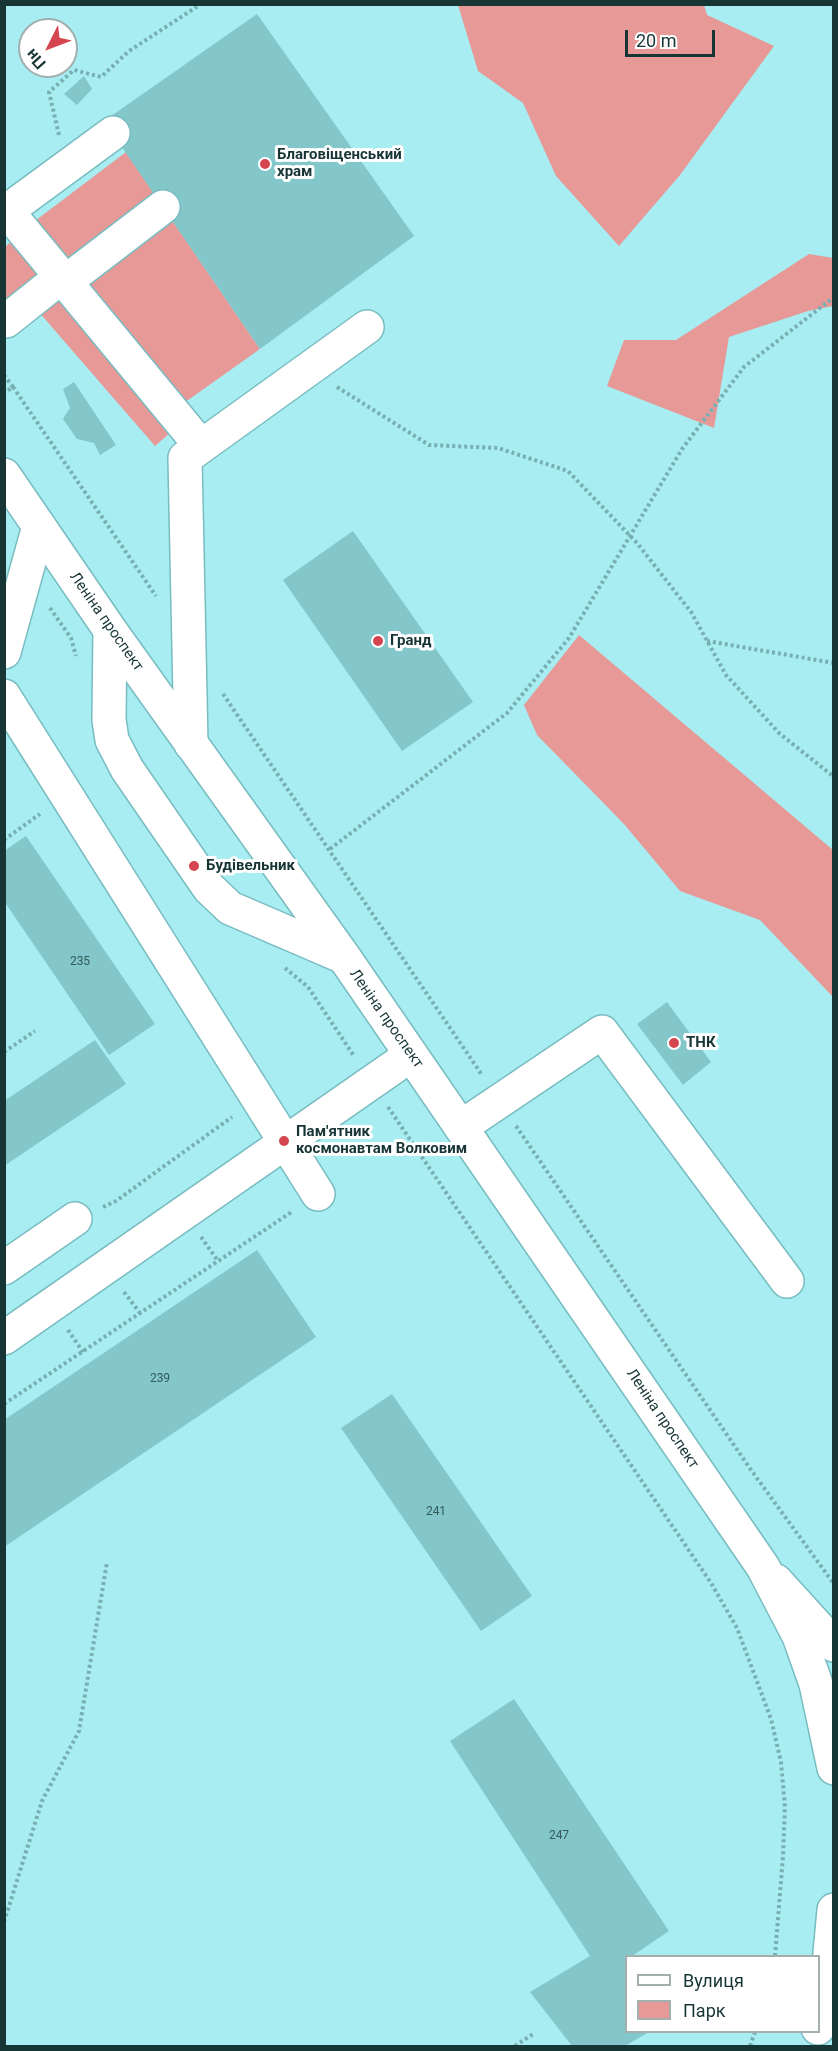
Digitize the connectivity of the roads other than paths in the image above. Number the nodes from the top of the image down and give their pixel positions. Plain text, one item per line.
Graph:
1 (113, 133) dead end
2 (163, 207) dead end
3 (6, 212) edge
4 (63, 280) junction
5 (6, 321) dead end
6 (367, 327) dead end
7 (201, 446) junction
8 (4, 475) edge
9 (39, 526) junction
10 (110, 630) junction
11 (4, 652) edge
12 (4, 696) edge
13 (191, 744) junction
14 (344, 957) junction
15 (411, 1055) junction
16 (461, 1127) junction
17 (284, 1142) junction
18 (318, 1194) road end
19 (75, 1219) road end
20 (4, 1268) edge
21 (787, 1281) dead end
22 (4, 1338) edge
23 (763, 1567) junction
24 (834, 1645) edge
25 (834, 1768) edge
26 (834, 1910) edge
27 (820, 2022) edge

1 - 3 street
2 - 4 street
3 - 4 street
4 - 5 street
4 - 7 street
6 - 7 street
7 - 13 street
8 - 9 street, Леніна проспект
9 - 10 street, Леніна проспект
9 - 11 street
10 - 13 street, Леніна проспект
10 - 14 street
12 - 17 street
13 - 14 street, Леніна проспект
14 - 15 street, Леніна проспект
15 - 16 street, Леніна проспект
15 - 17 street
16 - 21 street
16 - 23 street, Леніна проспект
17 - 18 street
17 - 22 street
19 - 20 street
23 - 24 street
23 - 25 street
26 - 27 street

